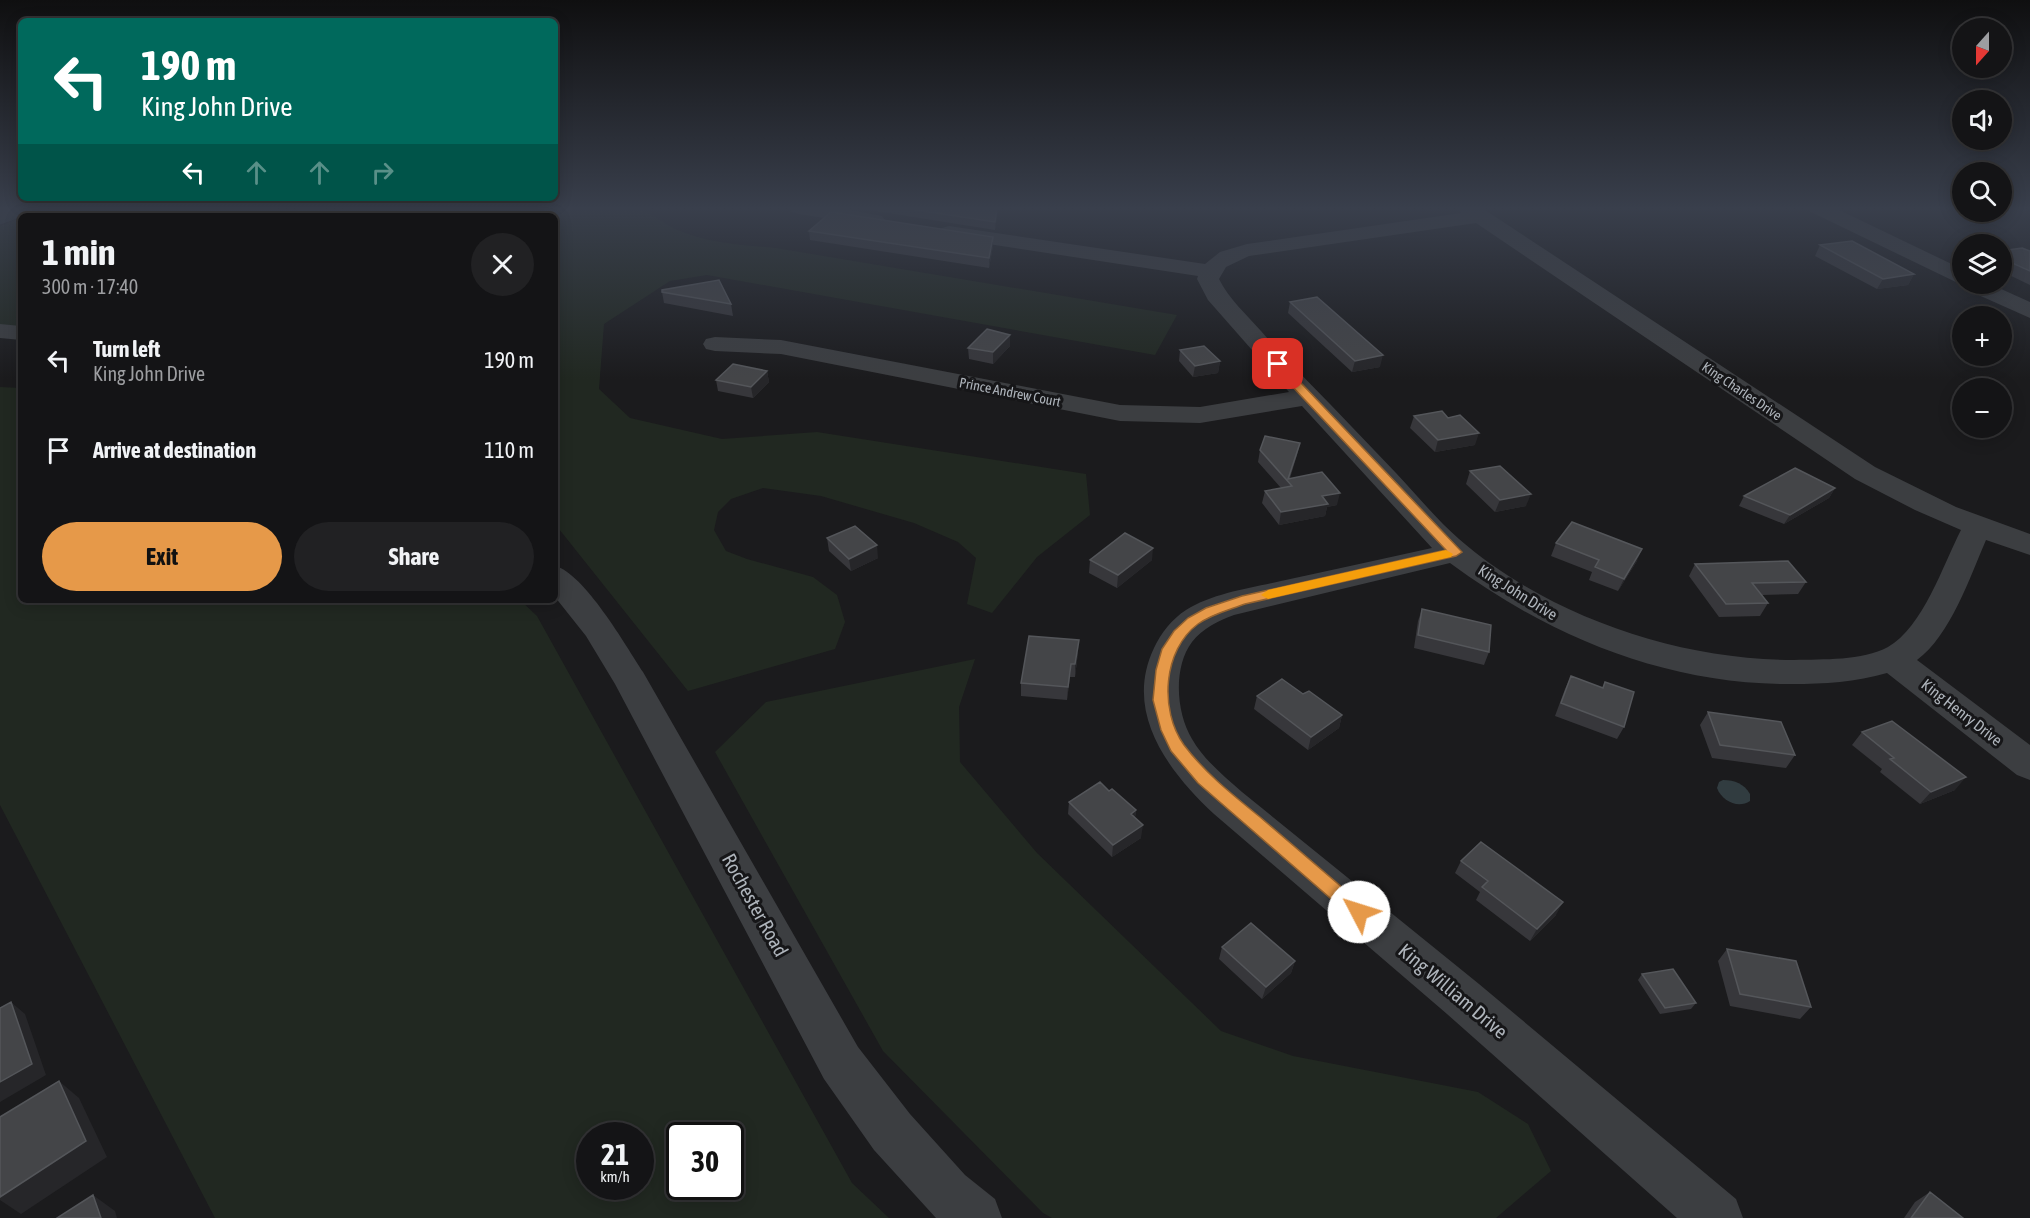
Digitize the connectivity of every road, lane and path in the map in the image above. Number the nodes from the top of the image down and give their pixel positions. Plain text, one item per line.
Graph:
1 (1169, 265) edge
2 (1216, 265) edge
3 (1553, 265) edge
4 (1935, 265) edge
5 (1210, 271) junction
6 (1952, 273) edge
7 (1994, 294) edge
8 (2030, 311) edge
9 (0, 331) edge
10 (18, 333) edge
11 (715, 345) dead end
12 (1307, 397) junction
13 (1977, 528) junction
14 (2030, 545) edge
15 (1456, 552) junction
16 (558, 580) edge
17 (1893, 660) junction
18 (2030, 765) edge
19 (976, 1218) edge
20 (1718, 1218) edge

1 - 5 street
2 - 5 street
3 - 13 street, King Charles Drive
4 - 6 street
5 - 12 street, King John Drive
7 - 8 street
9 - 10 street
11 - 12 street, Prince Andrew Court
12 - 15 street, King John Drive
13 - 14 street, King Charles Drive
13 - 17 street, King John Drive
15 - 17 street, King John Drive
15 - 20 street, King William Drive
16 - 19 street, Rochester Road
17 - 18 street, King Henry Drive

